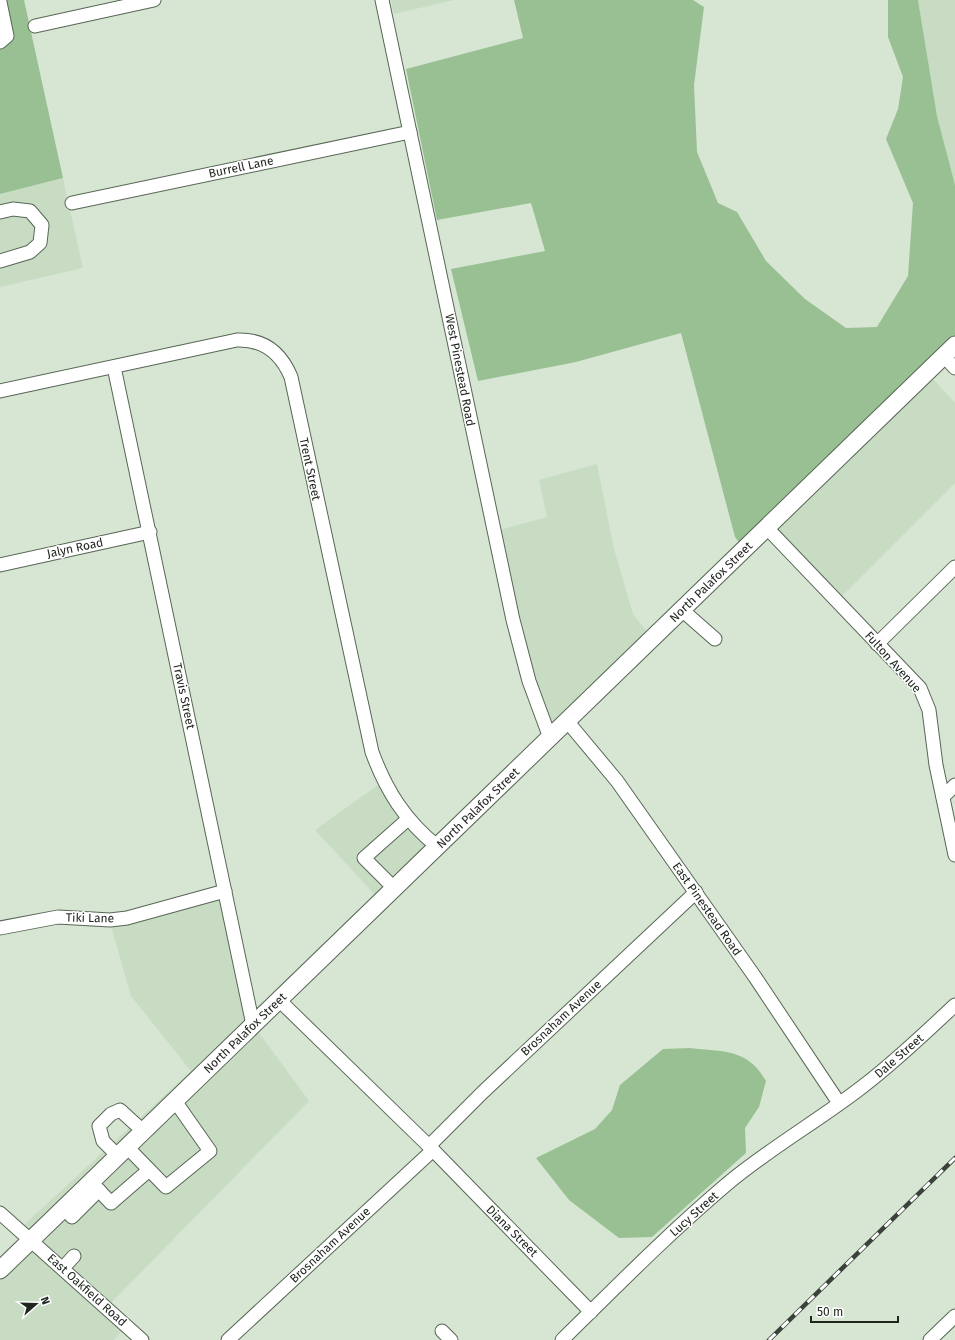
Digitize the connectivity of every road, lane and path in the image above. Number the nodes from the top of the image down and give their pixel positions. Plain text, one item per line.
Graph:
1 (154, 0) edge
2 (382, 0) edge
3 (0, 2) edge
4 (35, 26) dead end
5 (0, 42) edge
6 (410, 132) junction
7 (72, 203) dead end
8 (0, 212) edge
9 (0, 262) edge
10 (951, 356) edge
11 (114, 367) junction
12 (0, 391) edge
13 (767, 528) junction
14 (150, 532) junction
15 (0, 565) edge
16 (955, 567) edge
17 (682, 610) junction
18 (715, 639) dead end
19 (877, 644) junction
20 (567, 721) junction
21 (550, 738) junction
22 (955, 785) edge
23 (942, 797) junction
24 (408, 819) junction
25 (438, 847) junction
26 (955, 855) edge
27 (395, 888) junction
28 (225, 891) junction
29 (696, 892) junction
30 (0, 928) edge
31 (279, 1000) junction
32 (955, 1005) edge
33 (253, 1025) junction
34 (175, 1101) junction
35 (839, 1103) junction
36 (143, 1131) junction
37 (431, 1148) junction
38 (123, 1151) junction
39 (149, 1170) junction
40 (95, 1186) junction
41 (0, 1213) edge
42 (31, 1240) junction
43 (74, 1256) dead end
44 (63, 1268) junction
45 (0, 1270) edge
46 (591, 1312) junction
47 (955, 1316) edge
48 (142, 1340) edge
49 (228, 1340) edge
50 (562, 1340) edge
51 (930, 1340) edge

1 - 4 street
2 - 6 street, West Pinestead Road
3 - 5 street
6 - 7 street, Burrell Lane
6 - 21 street, West Pinestead Road
8 - 9 street
10 - 13 main road, North Palafox Street
11 - 12 street, Trent Street
11 - 14 street, Travis Street
11 - 24 street, Trent Street
13 - 17 main road, North Palafox Street
13 - 19 street, Fulton Avenue
14 - 15 street, Jalyn Road
14 - 28 street, Travis Street
16 - 19 street
17 - 18 street
17 - 20 main road, North Palafox Street
19 - 23 street, Fulton Avenue
20 - 21 main road, North Palafox Street
20 - 29 street, East Pinestead Road
21 - 25 main road, North Palafox Street
22 - 23 street
23 - 26 street, Fulton Avenue
24 - 25 street, Trent Street
24 - 27 street
25 - 27 main road, North Palafox Street
27 - 31 main road, North Palafox Street
28 - 30 street, Tiki Lane
28 - 33 street, Travis Street
29 - 35 street, East Pinestead Road
29 - 37 street, Brosnaham Avenue
31 - 33 main road, North Palafox Street
31 - 37 street, Diana Street
32 - 35 street, Dale Street
33 - 34 main road, North Palafox Street
34 - 36 main road, North Palafox Street
34 - 39 street
35 - 46 street, Lucy Street
36 - 38 main road, North Palafox Street
36 - 38 street
37 - 46 street, Diana Street
37 - 49 street, Brosnaham Avenue
38 - 39 street
38 - 40 main road, North Palafox Street
39 - 40 street
40 - 42 main road, North Palafox Street
41 - 42 street, East Oakfield Road
42 - 44 street, East Oakfield Road
42 - 45 main road, North Palafox Street
43 - 44 street
44 - 48 street, East Oakfield Road
46 - 50 street, Lucy Street
47 - 51 street

